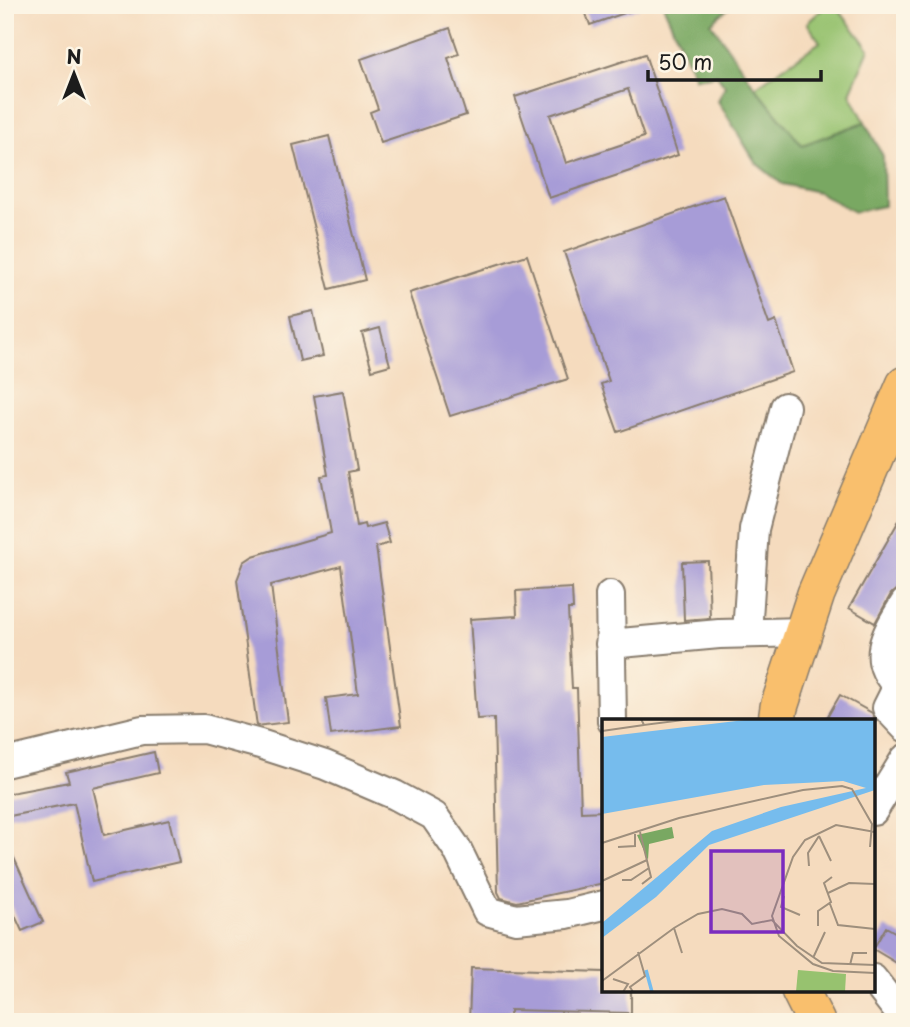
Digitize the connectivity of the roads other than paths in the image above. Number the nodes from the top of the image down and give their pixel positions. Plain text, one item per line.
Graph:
1 (905, 385) edge
2 (785, 407) dead end
3 (610, 595) dead end
4 (905, 603) edge
5 (804, 632) junction
6 (747, 633) junction
7 (610, 644) junction
8 (612, 719) edge
9 (777, 719) edge
10 (905, 727) edge
11 (905, 759) edge
12 (5, 763) edge
13 (875, 808) edge
14 (602, 906) edge
15 (875, 982) edge
16 (801, 992) edge
17 (905, 1020) edge
18 (816, 1022) edge

1 - 5 main road
2 - 6 street
3 - 7 street
4 - 10 street
5 - 6 street
5 - 9 main road
6 - 7 street
7 - 8 street
11 - 13 street
12 - 14 street
15 - 17 street
16 - 18 main road

